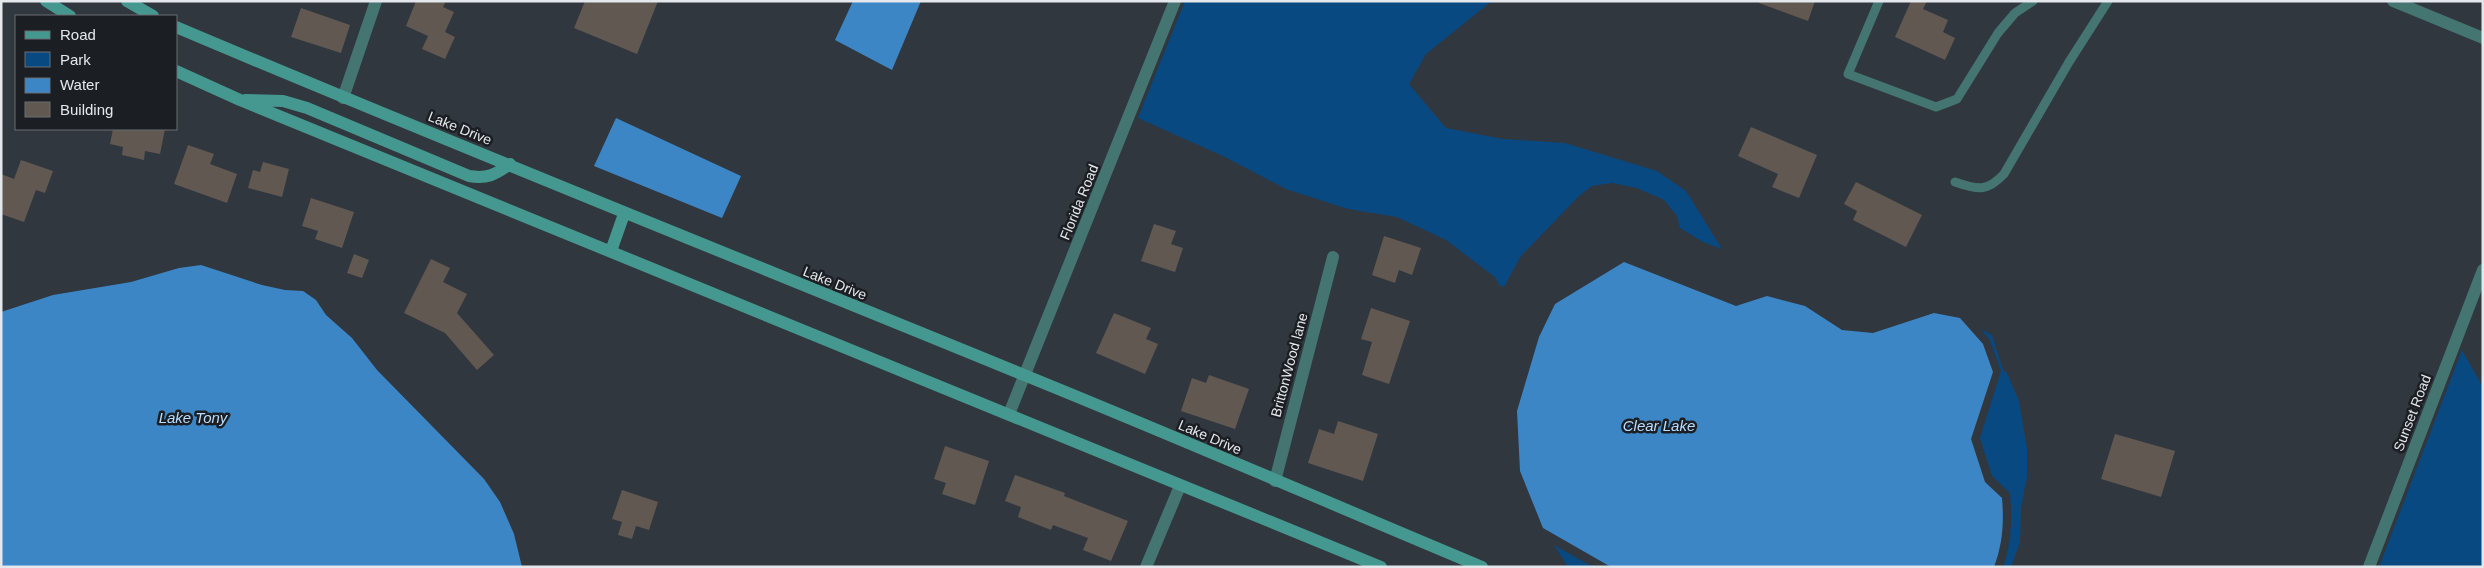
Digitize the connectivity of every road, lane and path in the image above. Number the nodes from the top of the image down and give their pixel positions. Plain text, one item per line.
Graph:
1 (46, 1) edge
2 (376, 1) edge
3 (1175, 1) edge
4 (1879, 1) edge
5 (2033, 1) edge
6 (2108, 1) edge
7 (2394, 1) edge
8 (129, 2) edge
9 (68, 15) edge
10 (152, 15) edge
11 (178, 28) edge
12 (2483, 38) edge
13 (178, 72) edge
14 (343, 98) junction
15 (240, 100) junction
16 (510, 164) junction
17 (1955, 182) dead end
18 (624, 214) junction
19 (611, 251) junction
20 (1333, 257) dead end
21 (2483, 270) edge
22 (1026, 376) junction
23 (1010, 414) junction
24 (1275, 481) junction
25 (1180, 486) junction
26 (1146, 567) edge
27 (1381, 567) edge
28 (1482, 567) edge
29 (2369, 567) edge

1 - 9 main road
2 - 14 street
3 - 22 street, Florida Road
4 - 5 lane
6 - 17 lane
7 - 12 street
8 - 10 main road
11 - 14 main road, Lake Drive
13 - 15 main road
14 - 16 main road, Lake Drive
15 - 16 main road
15 - 19 main road
16 - 18 main road, Lake Drive
18 - 19 main road
18 - 22 main road, Lake Drive
19 - 23 main road
20 - 24 street, BrittonWood lane
21 - 29 street, Sunset Road
22 - 23 street, Florida Road
22 - 24 main road, Lake Drive
23 - 25 main road
24 - 28 main road, Lake Drive
25 - 26 street
25 - 27 main road

